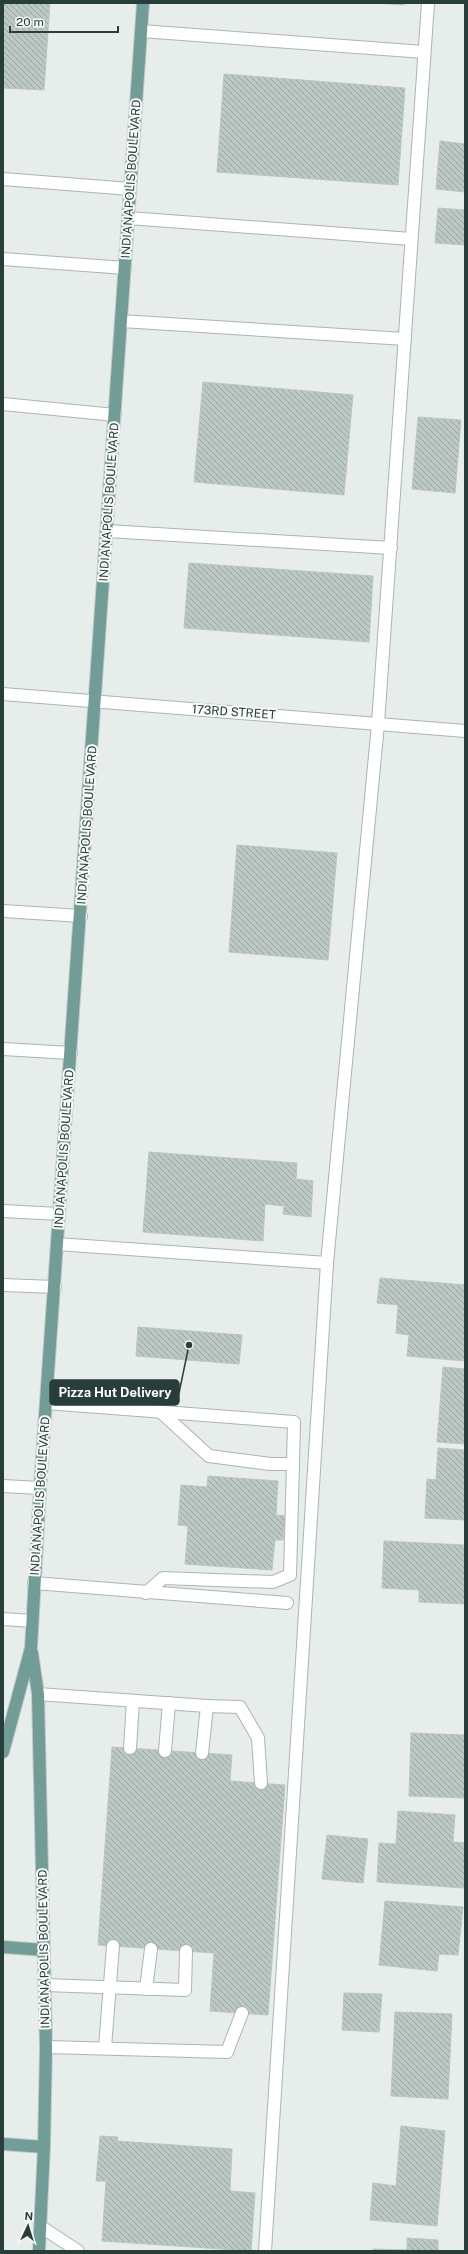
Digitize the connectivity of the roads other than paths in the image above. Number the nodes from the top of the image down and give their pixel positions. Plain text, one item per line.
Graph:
1 (143, 3) edge
2 (428, 3) edge
3 (141, 32) junction
4 (424, 52) junction
5 (3, 179) edge
6 (130, 189) junction
7 (128, 218) junction
8 (411, 239) junction
9 (3, 259) edge
10 (125, 268) junction
11 (121, 321) junction
12 (405, 339) junction
13 (3, 404) edge
14 (115, 415) junction
15 (107, 531) junction
16 (390, 548) junction
17 (3, 694) edge
18 (96, 702) junction
19 (378, 724) junction
20 (465, 731) edge
21 (3, 911) edge
22 (81, 916) junction
23 (3, 1049) edge
24 (70, 1053) junction
25 (3, 1211) edge
26 (59, 1214) junction
27 (57, 1244) junction
28 (327, 1263) junction
29 (3, 1284) edge
30 (55, 1287) junction
31 (46, 1403) junction
32 (162, 1413) junction
33 (293, 1464) junction
34 (3, 1486) edge
35 (40, 1488) junction
36 (34, 1583) junction
37 (146, 1593) junction
38 (287, 1603) dead end
39 (3, 1619) edge
40 (32, 1621) junction
41 (31, 1648) junction
42 (38, 1694) junction
43 (133, 1701) junction
44 (169, 1703) junction
45 (206, 1706) junction
46 (130, 1748) dead end
47 (165, 1751) dead end
48 (3, 1752) edge
49 (202, 1753) dead end
50 (261, 1783) dead end
51 (113, 1946) dead end
52 (3, 1948) edge
53 (151, 1949) dead end
54 (44, 1950) junction
55 (186, 1951) dead end
56 (45, 1985) junction
57 (110, 1988) junction
58 (146, 1989) junction
59 (242, 2013) dead end
60 (46, 2047) junction
61 (105, 2047) junction
62 (3, 2144) edge
63 (44, 2147) junction
64 (40, 2226) junction
65 (39, 2251) edge
66 (78, 2251) edge
67 (265, 2251) edge

1 - 3 main road, INDIANAPOLIS BOULEVARD
2 - 4 street
3 - 4 street
3 - 6 main road, INDIANAPOLIS BOULEVARD
4 - 8 street
5 - 6 street
6 - 7 main road, INDIANAPOLIS BOULEVARD
7 - 8 street
7 - 10 main road, INDIANAPOLIS BOULEVARD
8 - 12 street
9 - 10 street
10 - 11 main road, INDIANAPOLIS BOULEVARD
11 - 12 street
11 - 14 main road, INDIANAPOLIS BOULEVARD
12 - 16 street
13 - 14 street
14 - 15 main road, INDIANAPOLIS BOULEVARD
15 - 16 street
15 - 18 main road, INDIANAPOLIS BOULEVARD
16 - 19 street
17 - 18 street, 173RD STREET
18 - 19 street, 173RD STREET
18 - 22 main road, INDIANAPOLIS BOULEVARD
19 - 20 street, 173RD STREET
19 - 28 street
21 - 22 street
22 - 24 main road, INDIANAPOLIS BOULEVARD
23 - 24 street
24 - 26 main road, INDIANAPOLIS BOULEVARD
25 - 26 street
26 - 27 main road, INDIANAPOLIS BOULEVARD
27 - 28 street
27 - 30 main road, INDIANAPOLIS BOULEVARD
28 - 67 street
29 - 30 street
30 - 31 main road, INDIANAPOLIS BOULEVARD
31 - 32 street
31 - 35 main road, INDIANAPOLIS BOULEVARD
32 - 33 street
32 - 33 street
33 - 37 street
34 - 35 street
35 - 36 main road, INDIANAPOLIS BOULEVARD
36 - 37 street
36 - 40 main road, INDIANAPOLIS BOULEVARD
37 - 38 street
39 - 40 street
40 - 41 main road, INDIANAPOLIS BOULEVARD
41 - 42 main road, INDIANAPOLIS BOULEVARD
41 - 48 main road, INDIANAPOLIS BOULEVARD
42 - 43 street
42 - 54 main road, INDIANAPOLIS BOULEVARD
43 - 44 street
43 - 46 street
44 - 45 street
44 - 47 street
45 - 49 street
45 - 50 street
51 - 57 street
52 - 54 main road
53 - 58 street
54 - 56 main road, INDIANAPOLIS BOULEVARD
55 - 58 street
56 - 57 street
56 - 60 main road, INDIANAPOLIS BOULEVARD
57 - 58 street
57 - 61 street
59 - 61 street
60 - 61 street
60 - 63 main road, INDIANAPOLIS BOULEVARD
62 - 63 main road
63 - 64 main road, INDIANAPOLIS BOULEVARD
64 - 65 main road, INDIANAPOLIS BOULEVARD
64 - 66 street

